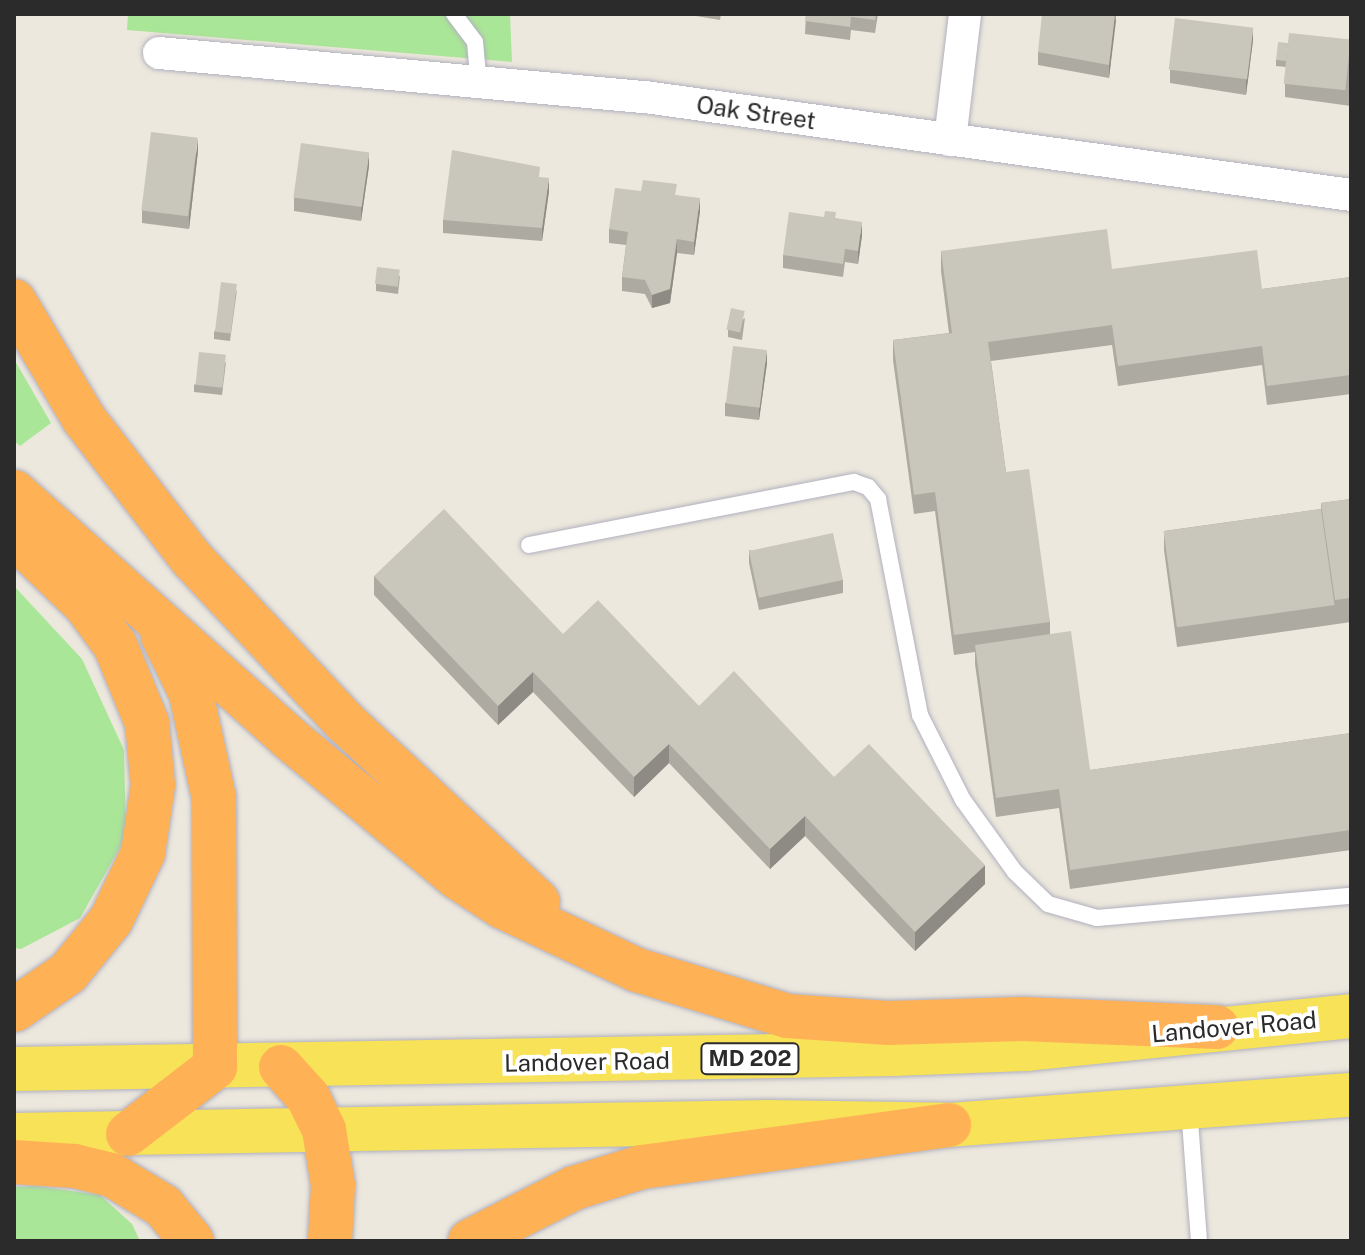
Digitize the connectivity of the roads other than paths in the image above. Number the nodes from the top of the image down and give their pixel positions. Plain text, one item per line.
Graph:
1 (454, 14) edge
2 (965, 14) edge
3 (159, 53) dead end
4 (479, 86) junction
5 (950, 140) junction
6 (1351, 195) edge
7 (14, 301) edge
8 (14, 492) edge
9 (14, 536) edge
10 (529, 545) dead end
11 (152, 618) junction
12 (1351, 896) edge
13 (599, 951) junction
14 (14, 1010) edge
15 (1351, 1016) edge
16 (1217, 1027) junction
17 (215, 1067) junction
18 (281, 1067) junction
19 (14, 1069) edge
20 (1351, 1095) edge
21 (1189, 1108) junction
22 (949, 1125) junction
23 (324, 1130) junction
24 (128, 1134) junction
25 (14, 1135) edge
26 (14, 1162) edge
27 (192, 1241) edge
28 (330, 1241) edge
29 (470, 1241) edge
30 (1199, 1241) edge

1 - 4 lane
2 - 5 street
3 - 4 street, Oak Street
4 - 5 street, Oak Street
5 - 6 street, Oak Street
7 - 13 highway
8 - 11 highway
9 - 14 highway
10 - 12 lane
11 - 13 highway
11 - 17 highway
13 - 16 highway
15 - 16 main road, Landover Road / MD 202
16 - 18 main road, Landover Road / MD 202
17 - 18 main road, Landover Road / MD 202
17 - 19 main road, Landover Road / MD 202
17 - 24 highway
18 - 23 highway
20 - 21 main road
21 - 22 main road
21 - 30 lane
22 - 23 main road
22 - 29 highway
23 - 24 main road
23 - 28 highway
24 - 25 main road
26 - 27 highway

